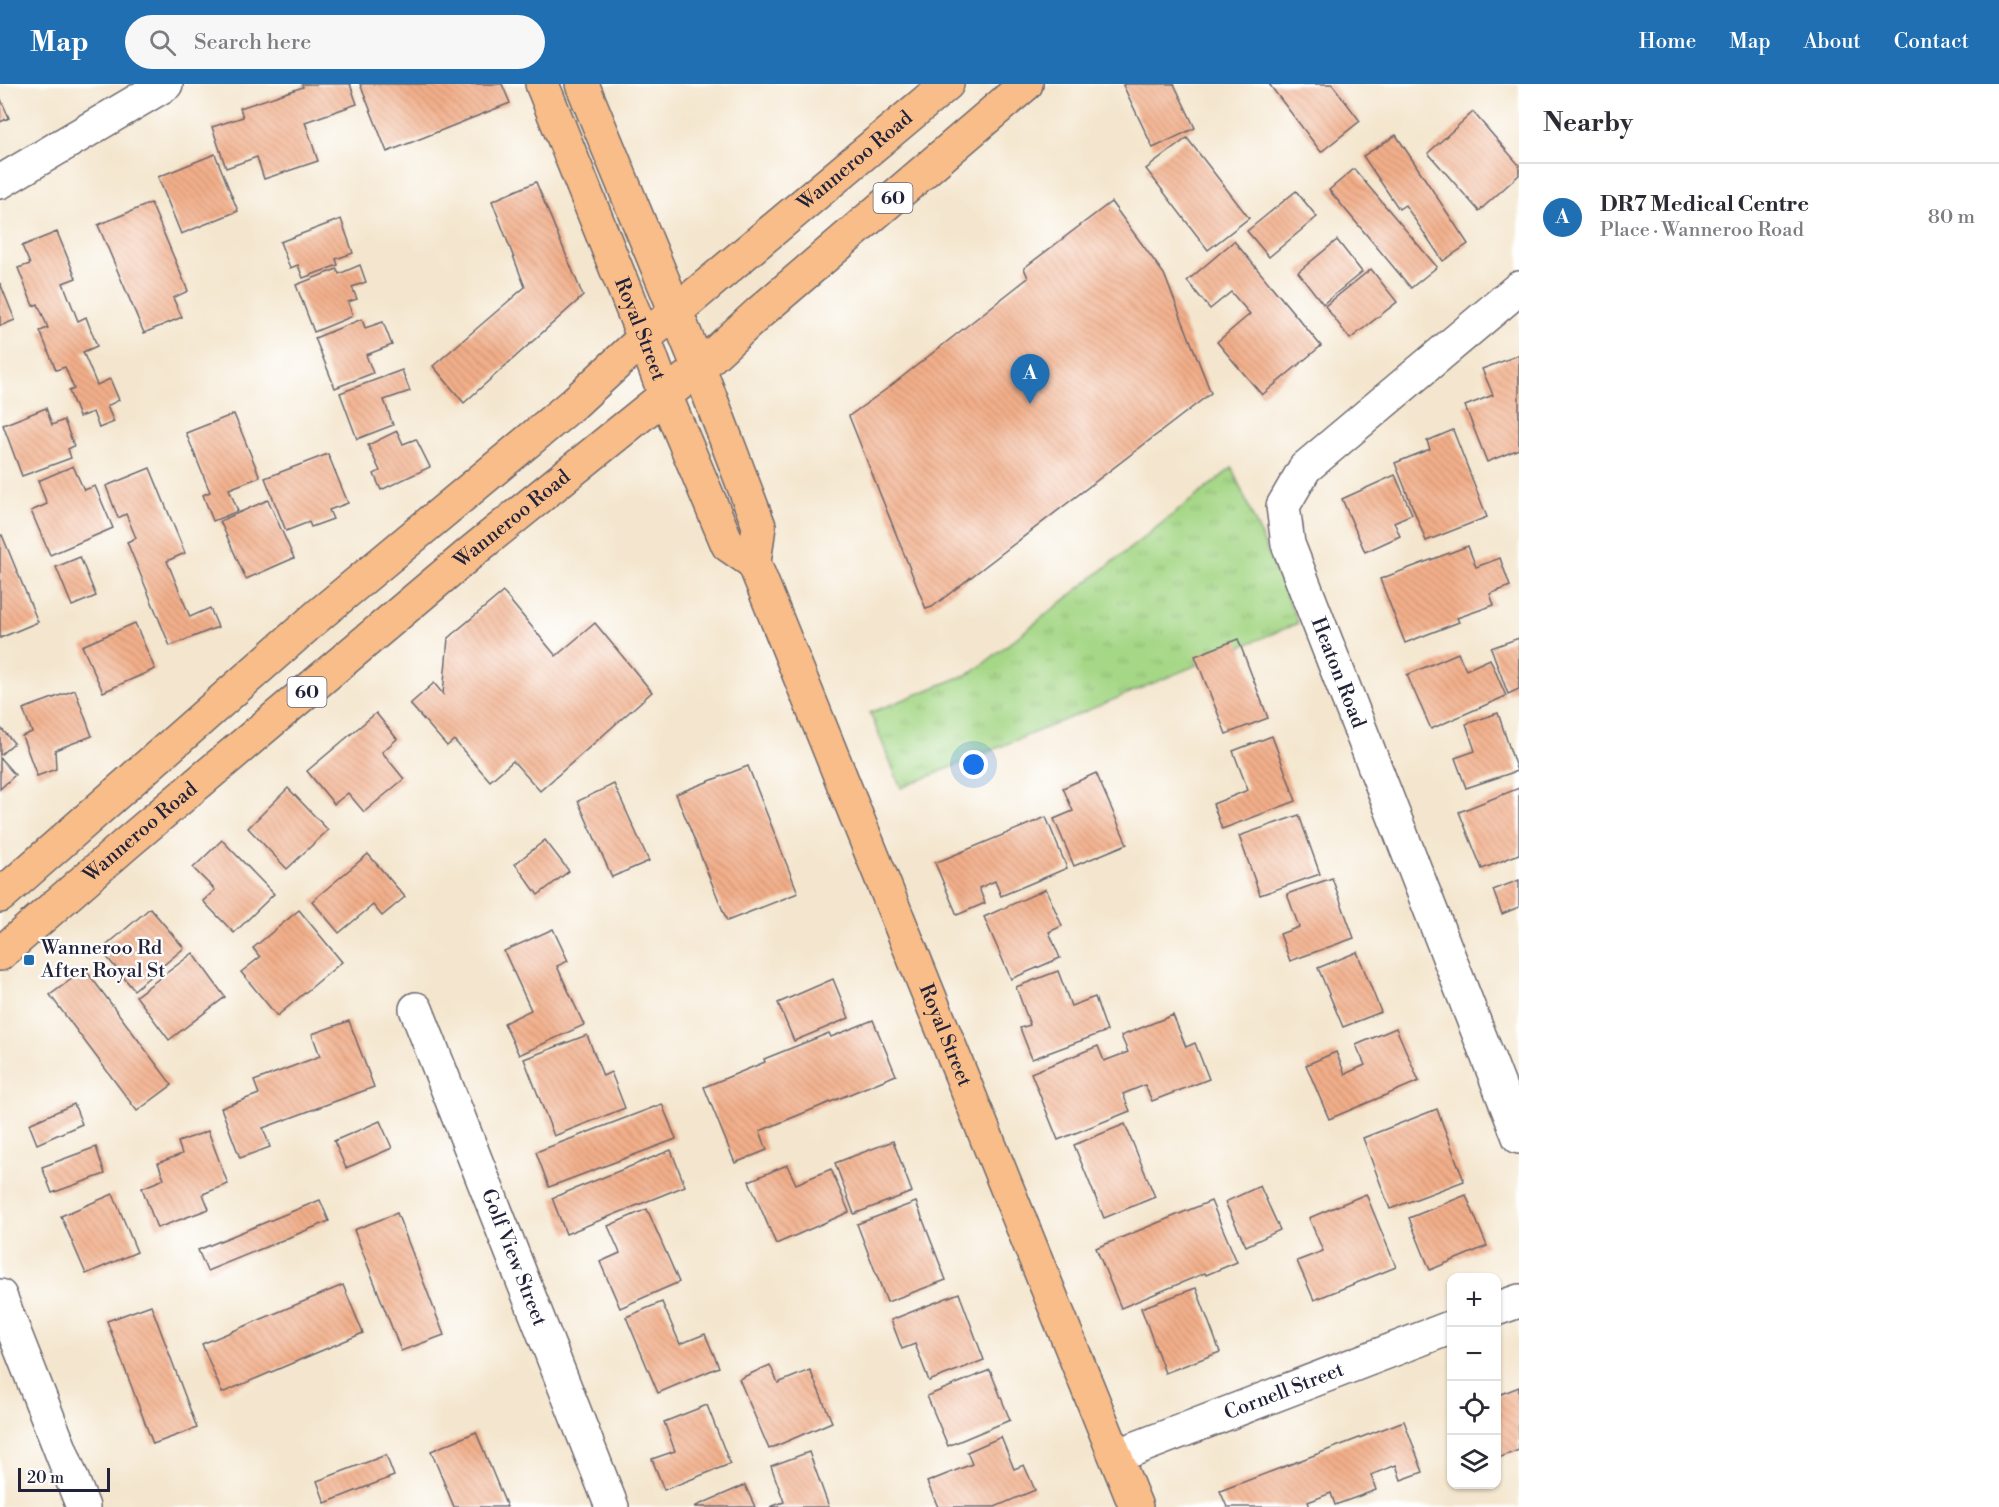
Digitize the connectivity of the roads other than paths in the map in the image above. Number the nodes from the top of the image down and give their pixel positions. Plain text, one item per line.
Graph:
1 (166, 84) edge
2 (542, 84) edge
3 (582, 84) edge
4 (948, 84) edge
5 (1026, 84) edge
6 (0, 182) edge
7 (1519, 288) edge
8 (675, 312) junction
9 (644, 338) junction
10 (699, 368) junction
11 (665, 395) junction
12 (754, 563) junction
13 (0, 896) edge
14 (0, 954) edge
15 (416, 1009) dead end
16 (1519, 1137) edge
17 (0, 1296) edge
18 (1519, 1301) edge
19 (1501, 1308) edge
20 (1447, 1329) edge
21 (1116, 1456) junction
22 (83, 1507) edge
23 (612, 1507) edge
24 (1136, 1507) edge

1 - 6 street
2 - 9 main road, Royal Street
3 - 8 main road, Royal Street
4 - 8 main road, Wanneroo Road / 60
5 - 10 main road, Wanneroo Road / 60
7 - 16 street, Heaton Road
8 - 9 main road, Wanneroo Road / 60
8 - 10 main road, Royal Street
9 - 11 main road, Royal Street
9 - 13 main road, Wanneroo Road / 60
10 - 11 main road, Wanneroo Road / 60
10 - 12 main road, Royal Street
11 - 12 main road, Royal Street
11 - 14 main road, Wanneroo Road / 60
12 - 21 main road, Royal Street
15 - 23 street, Golf View Street
17 - 22 street
18 - 19 street
20 - 21 street, Cornell Street
21 - 24 main road, Royal Street

